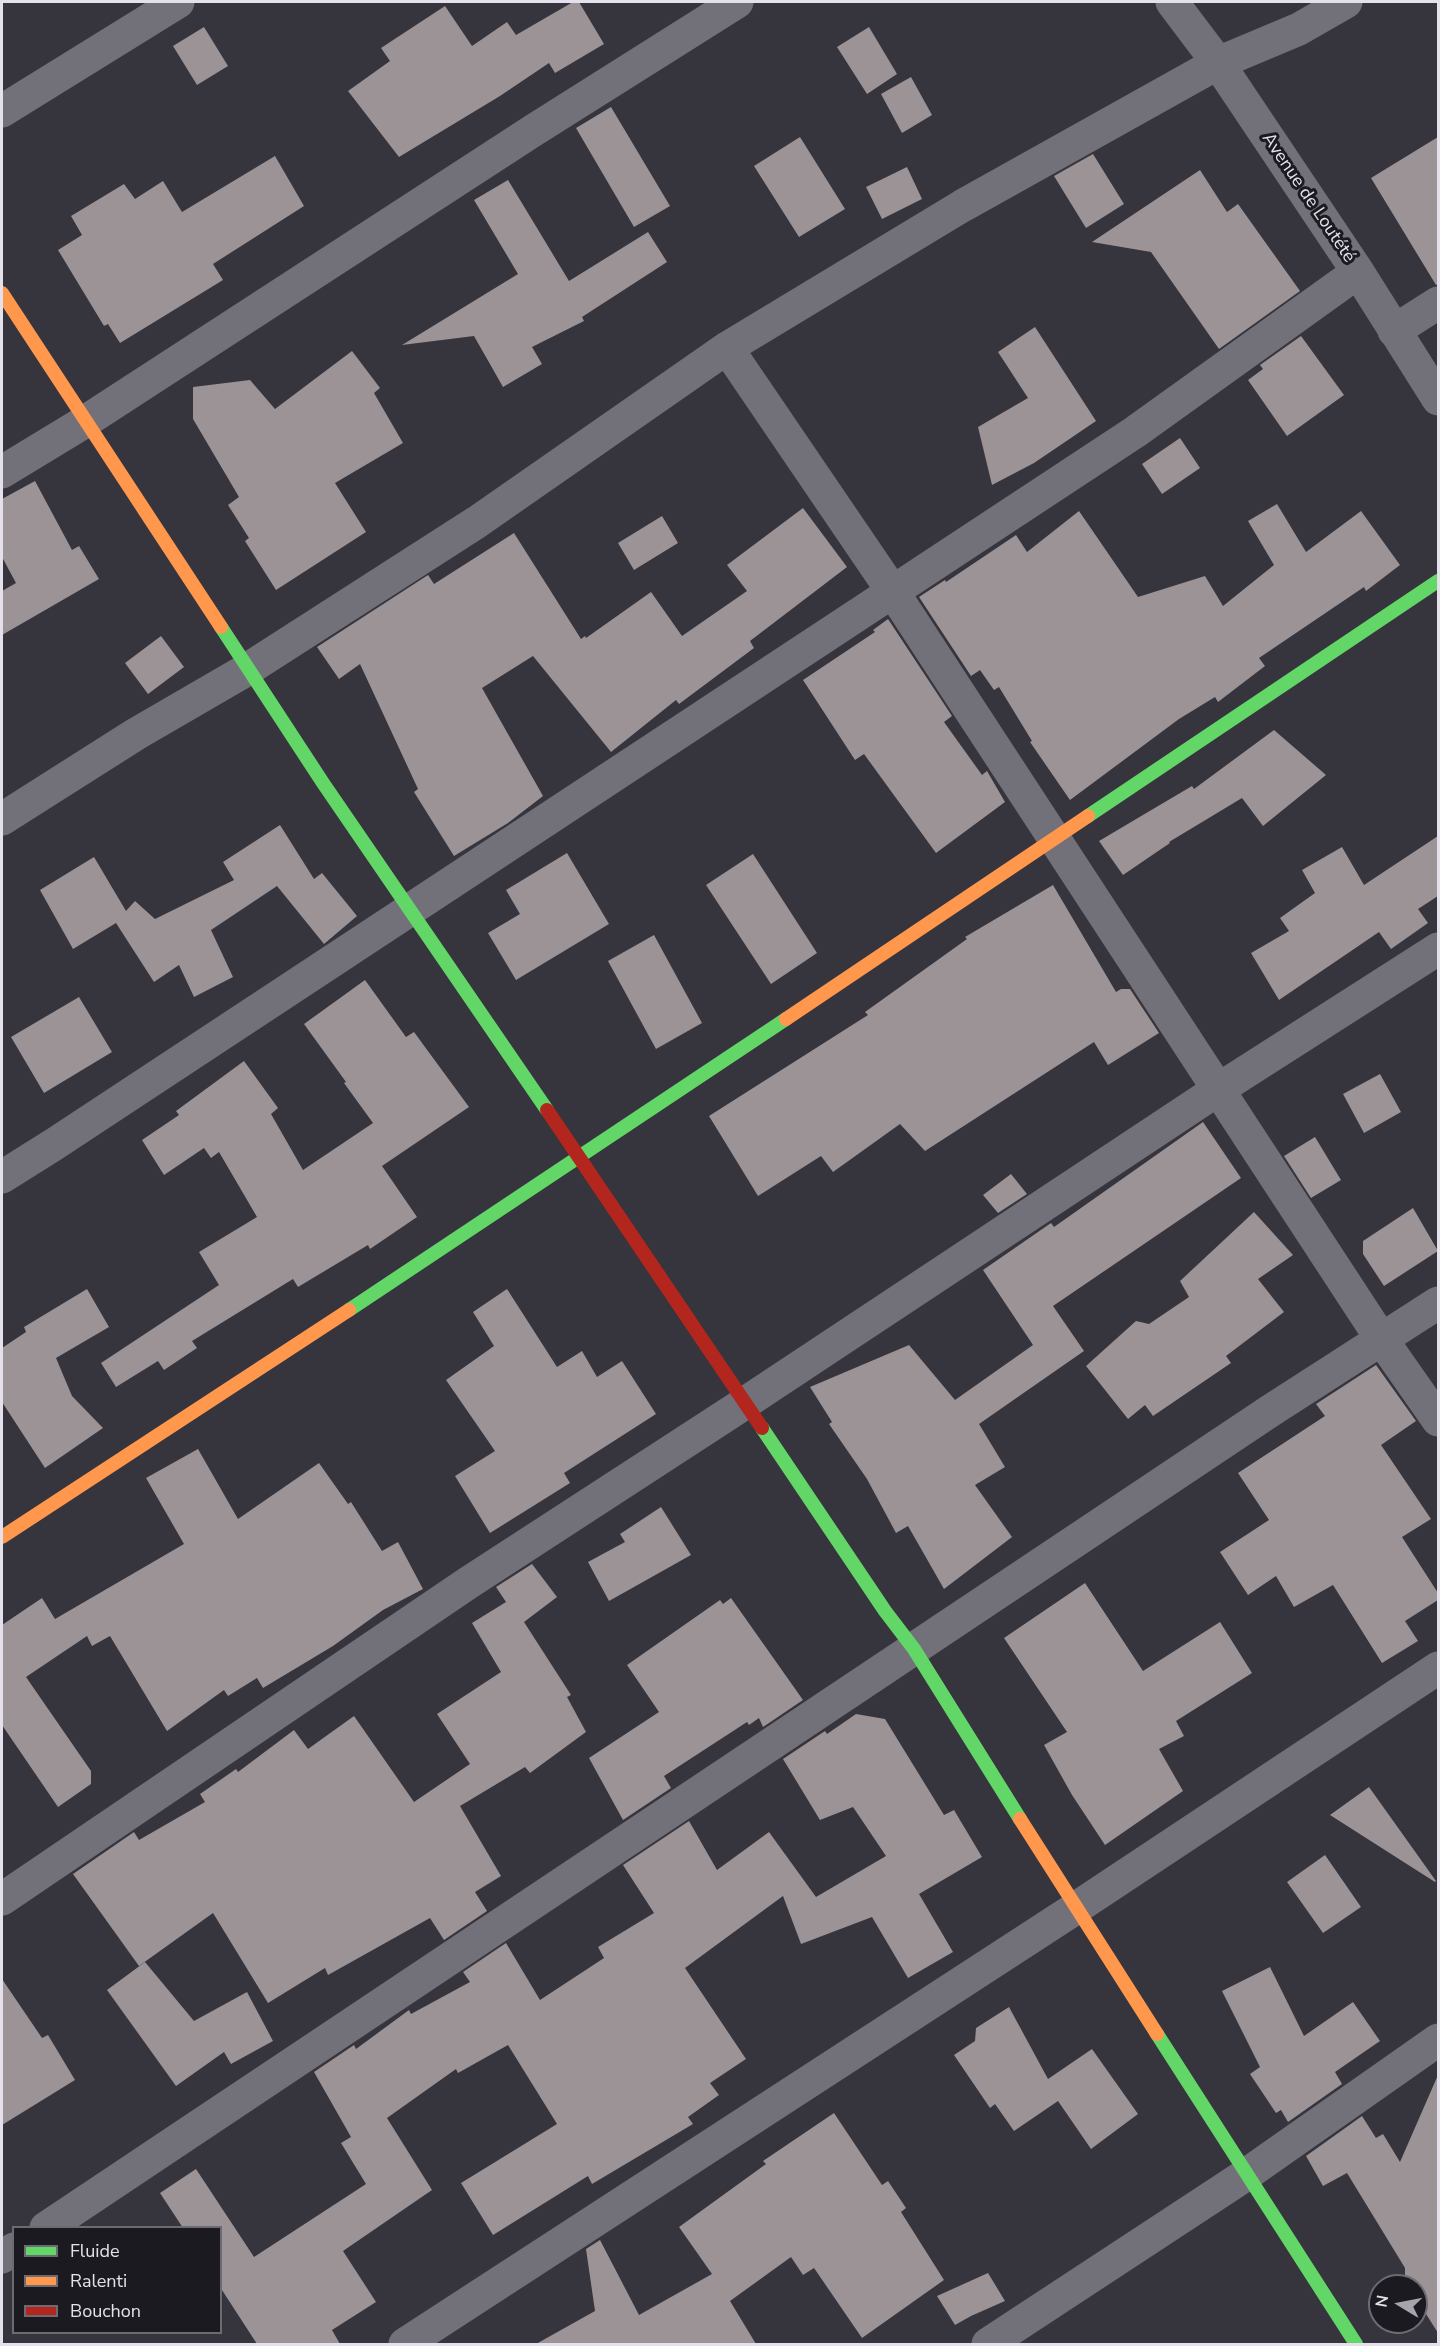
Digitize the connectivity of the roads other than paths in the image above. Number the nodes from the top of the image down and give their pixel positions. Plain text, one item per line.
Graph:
1 (178, 2) edge
2 (737, 2) edge
3 (1172, 2) edge
4 (1346, 2) edge
5 (1218, 63) junction
6 (2, 111) edge
7 (1358, 272) junction
8 (2, 293) edge
9 (1438, 303) edge
10 (1394, 331) junction
11 (727, 348) junction
12 (1438, 399) edge
13 (86, 421) junction
14 (2, 471) edge
15 (1438, 581) edge
16 (893, 592) junction
17 (248, 669) junction
18 (2, 819) edge
19 (1055, 839) junction
20 (411, 909) junction
21 (1438, 949) edge
22 (1219, 1089) junction
23 (579, 1159) junction
24 (2, 1177) edge
25 (1438, 1303) edge
26 (1382, 1340) junction
27 (745, 1403) junction
28 (1438, 1420) edge
29 (2, 1537) edge
30 (914, 1649) junction
31 (1438, 1668) edge
32 (2, 1899) edge
33 (1076, 1908) junction
34 (1438, 2040) edge
35 (1247, 2174) junction
36 (49, 2226) edge
37 (405, 2344) edge
38 (988, 2344) edge
39 (1356, 2344) edge

1 - 6 street
2 - 13 street
3 - 5 street, Avenue de Loutété
4 - 5 street
5 - 7 street, Avenue de Loutété
5 - 11 street
7 - 10 street, Avenue de Loutété
7 - 16 street
8 - 13 street
9 - 10 street
10 - 12 street, Avenue de Loutété
11 - 16 street
11 - 17 street
13 - 14 street
13 - 17 street
15 - 19 street
16 - 19 street
16 - 20 street
17 - 18 street
17 - 20 street
19 - 22 street
19 - 23 street
20 - 23 street
20 - 24 street
21 - 22 street
22 - 26 street
22 - 27 street
23 - 27 street
23 - 29 street
25 - 26 street
26 - 28 street
26 - 30 street
27 - 30 street
27 - 32 street
30 - 33 street
30 - 36 street
31 - 33 street
33 - 35 street
33 - 37 street
34 - 35 street
35 - 38 street
35 - 39 street

